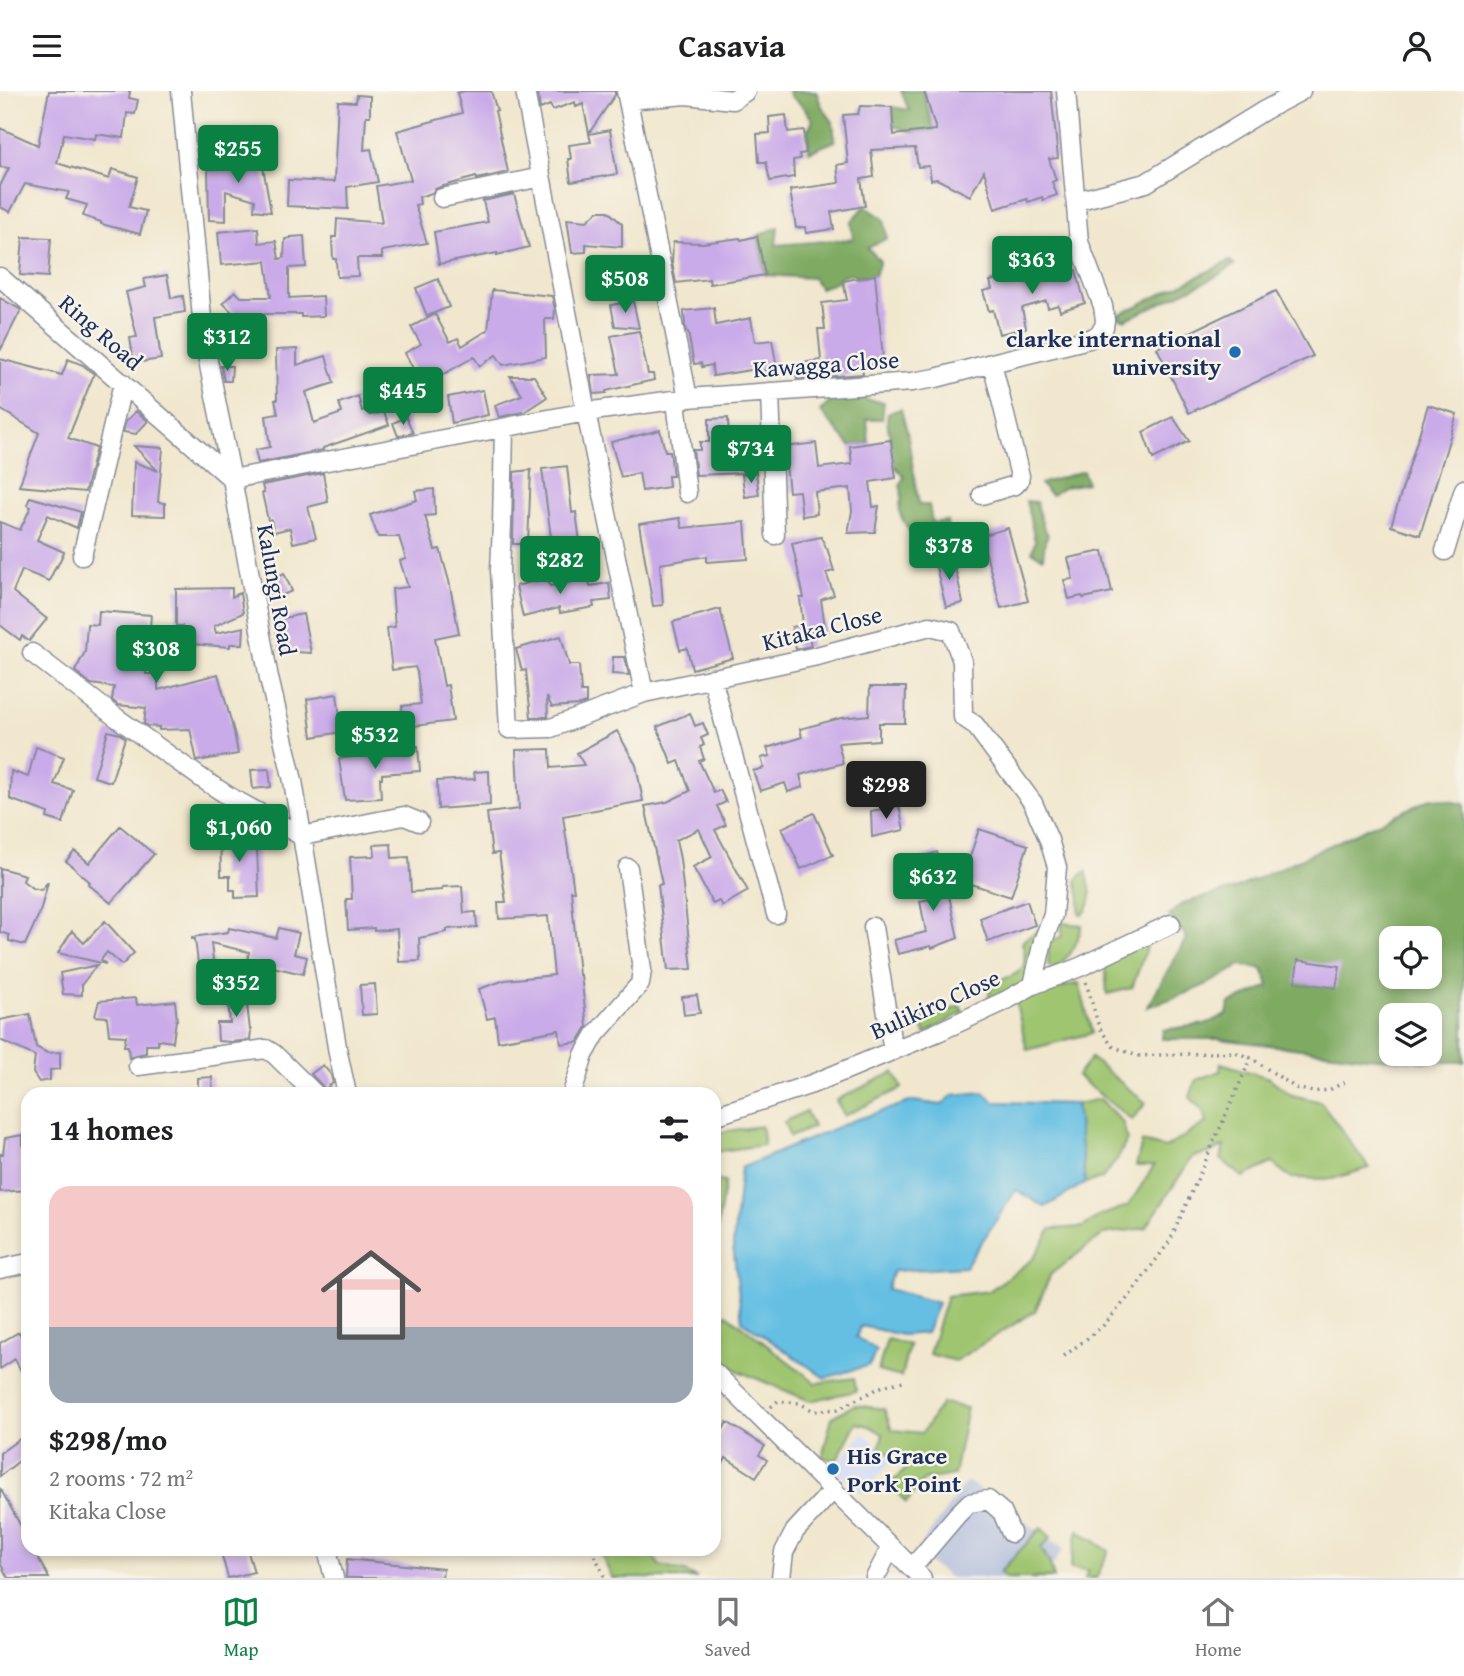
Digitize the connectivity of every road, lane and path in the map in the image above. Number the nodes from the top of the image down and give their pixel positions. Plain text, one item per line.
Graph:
1 (181, 91) edge
2 (525, 91) edge
3 (746, 91) edge
4 (1066, 91) edge
5 (1301, 91) edge
6 (627, 95) edge
7 (541, 177) junction
8 (442, 198) dead end
9 (1076, 201) junction
10 (0, 278) edge
11 (992, 363) junction
12 (123, 383) junction
13 (770, 392) junction
14 (682, 399) junction
15 (586, 412) junction
16 (504, 428) junction
17 (232, 479) junction
18 (1464, 489) edge
19 (687, 493) dead end
20 (982, 495) dead end
21 (775, 535) dead end
22 (1445, 551) dead end
23 (82, 556) dead end
24 (32, 653) dead end
25 (712, 678) junction
26 (644, 693) junction
27 (419, 822) dead end
28 (302, 836) junction
29 (628, 868) dead end
30 (776, 914) dead end
31 (1171, 924) dead end
32 (873, 927) dead end
33 (1080, 967) junction
34 (1033, 985) junction
35 (893, 1051) junction
36 (1251, 1058) junction
37 (138, 1066) dead end
38 (1347, 1081) dead end
39 (308, 1087) edge
40 (345, 1087) edge
41 (574, 1087) edge
42 (721, 1114) edge
43 (21, 1264) edge
44 (0, 1269) edge
45 (1064, 1356) dead end
46 (721, 1379) edge
47 (903, 1381) dead end
48 (758, 1416) junction
49 (834, 1489) junction
50 (1011, 1533) dead end
51 (891, 1548) junction
52 (329, 1556) edge
53 (595, 1556) edge
54 (917, 1573) edge
55 (334, 1578) edge
56 (605, 1578) edge
57 (781, 1578) edge
58 (874, 1578) edge

1 - 17 street, Kalungi Road
2 - 7 street
3 - 6 street
4 - 9 street, Kawagga Close
5 - 9 street
6 - 14 street
7 - 8 street
7 - 15 street
9 - 11 street, Kawagga Close
10 - 12 street, Ring Road
11 - 13 street, Kawagga Close
11 - 20 street
12 - 17 street, Ring Road
12 - 23 street
13 - 14 street, Kawagga Close
13 - 21 street
14 - 15 street, Kawagga Close
14 - 19 street
15 - 16 street, Kawagga Close
15 - 26 street
16 - 17 street, Kawagga Close
16 - 26 street, Kitaka Close
17 - 28 street, Kalungi Road
18 - 22 street
24 - 28 street
25 - 26 street, Kitaka Close
25 - 30 street
25 - 34 street, Kitaka Close
27 - 28 street
28 - 40 street, Kalungi Road
29 - 41 street
31 - 33 street, Bulikiro Close
32 - 35 street
33 - 34 street, Bulikiro Close
33 - 36 path
34 - 35 street, Bulikiro Close
35 - 42 street, Bulikiro Close
36 - 38 path
36 - 45 path
37 - 39 street
43 - 44 street
46 - 48 street
47 - 48 path
48 - 49 street
49 - 51 street
49 - 57 street
50 - 54 street
51 - 54 street
51 - 58 street
52 - 55 street
53 - 56 path

